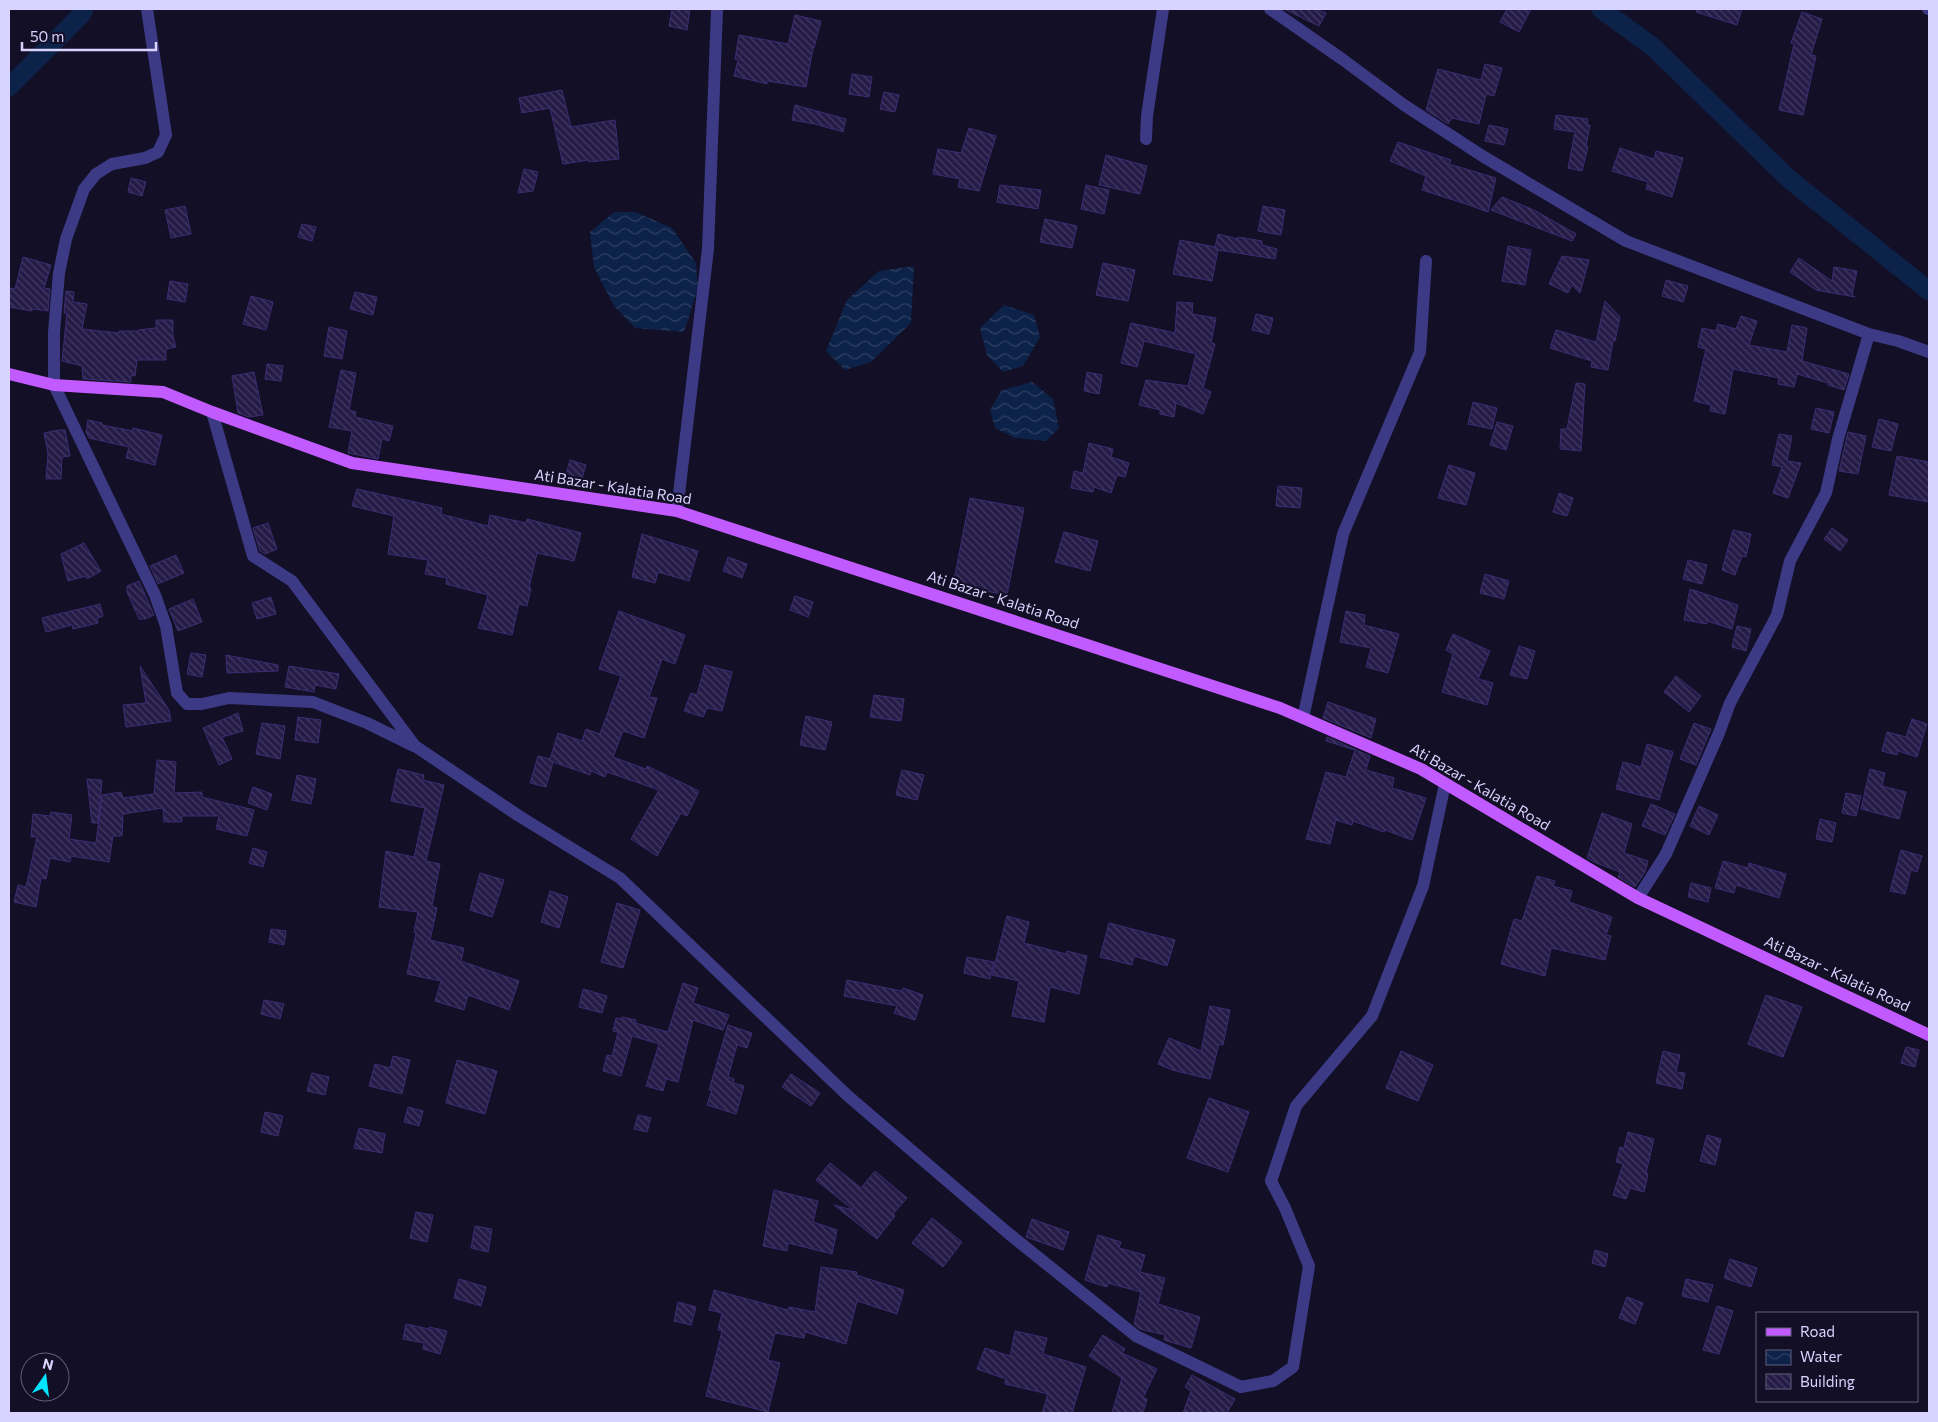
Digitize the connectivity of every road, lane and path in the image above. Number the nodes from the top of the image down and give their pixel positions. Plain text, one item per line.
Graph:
1 (147, 9) edge
2 (717, 9) edge
3 (1163, 9) edge
4 (1270, 9) edge
5 (1146, 139) dead end
6 (1426, 261) dead end
7 (1868, 334) junction
8 (1929, 352) edge
9 (9, 374) edge
10 (54, 385) junction
11 (212, 412) junction
12 (677, 511) junction
13 (1303, 718) junction
14 (415, 746) junction
15 (1445, 784) junction
16 (1638, 898) junction
17 (1929, 1035) edge

1 - 10 street
2 - 12 street
3 - 5 street
4 - 7 street
6 - 13 street
7 - 8 street
7 - 16 street
9 - 10 main road, Ati Bazar - Kalatia Road
10 - 11 main road, Ati Bazar - Kalatia Road
10 - 14 street
11 - 12 main road, Ati Bazar - Kalatia Road
11 - 14 street
12 - 13 main road, Ati Bazar - Kalatia Road
13 - 15 main road, Ati Bazar - Kalatia Road
14 - 15 street
15 - 16 main road, Ati Bazar - Kalatia Road
16 - 17 main road, Ati Bazar - Kalatia Road

